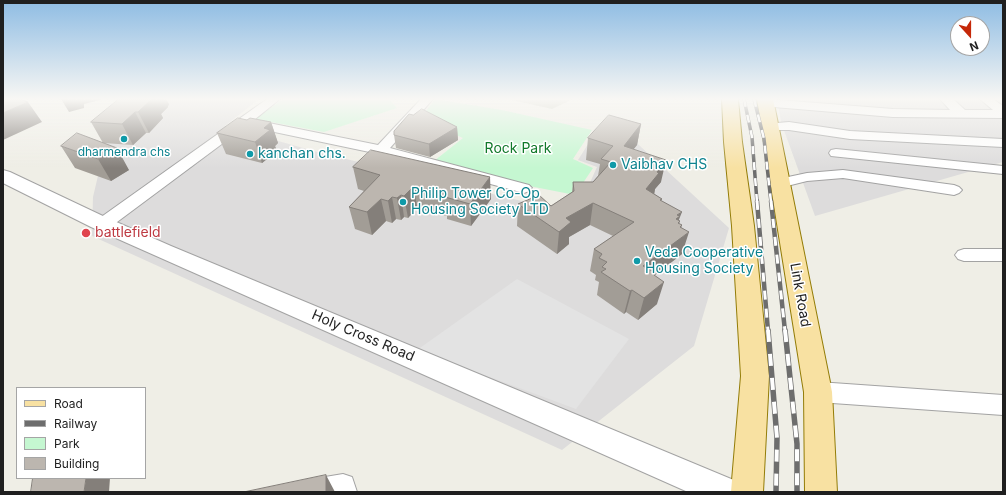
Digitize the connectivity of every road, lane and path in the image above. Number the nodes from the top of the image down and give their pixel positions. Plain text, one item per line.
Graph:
1 (242, 122) edge
2 (248, 122) edge
3 (406, 122) edge
4 (732, 122) edge
5 (769, 122) edge
6 (770, 127) junction
7 (1003, 143) edge
8 (381, 150) junction
9 (836, 152) dead end
10 (1002, 171) edge
11 (3, 176) edge
12 (780, 183) junction
13 (524, 188) dead end
14 (954, 190) dead end
15 (103, 224) junction
16 (964, 255) dead end
17 (1003, 255) edge
18 (818, 392) junction
19 (1003, 405) edge
20 (307, 492) edge
21 (345, 492) edge
22 (725, 492) edge
23 (747, 492) edge
24 (821, 492) edge

1 - 15 street
2 - 8 street
3 - 8 street
4 - 23 main road
5 - 6 main road, Link Road
6 - 7 street
6 - 12 main road, Link Road
8 - 13 street
9 - 10 street
11 - 15 street, Holy Cross Road
12 - 14 street
12 - 18 main road, Link Road
15 - 22 street, Holy Cross Road
16 - 17 street
18 - 19 street
18 - 24 main road, Link Road
20 - 21 street

